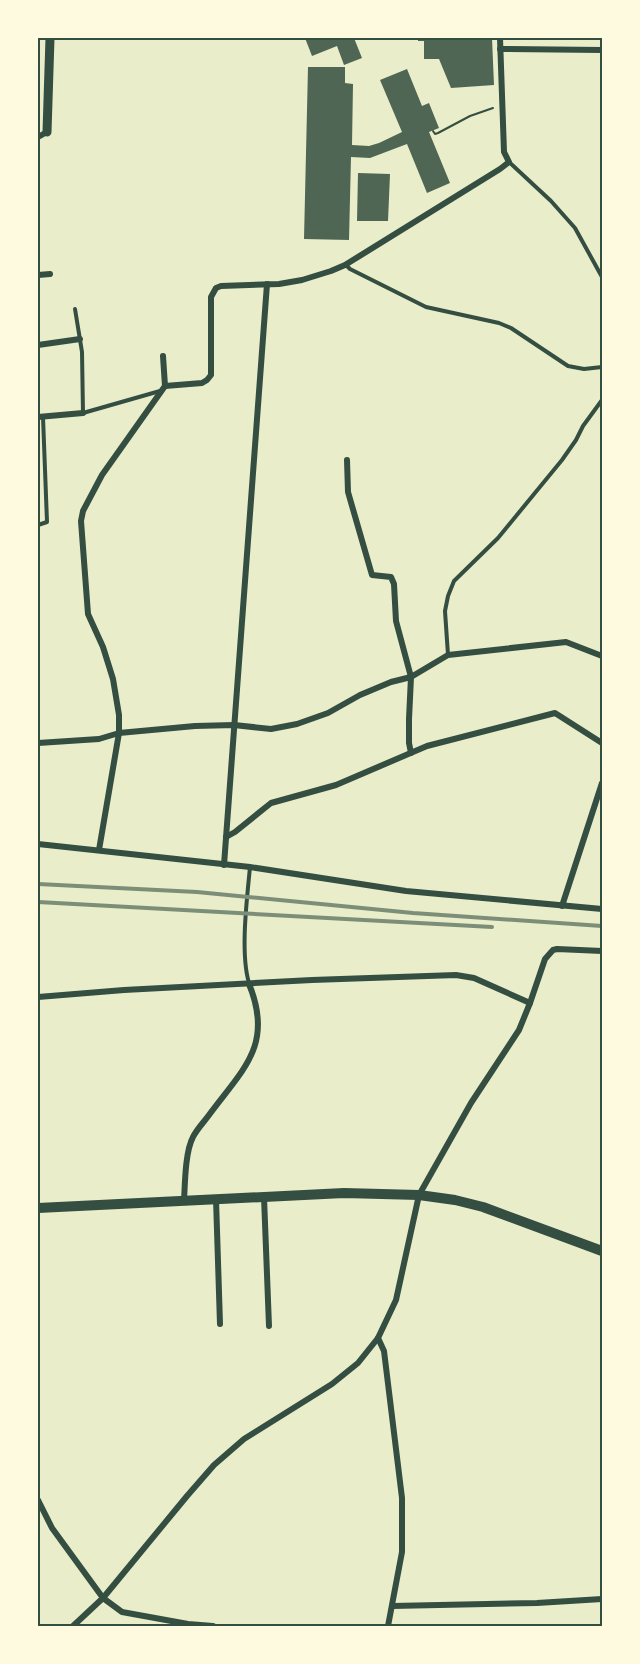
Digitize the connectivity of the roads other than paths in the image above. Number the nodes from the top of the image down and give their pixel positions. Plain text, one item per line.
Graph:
1 (50, 38) edge
2 (500, 38) edge
3 (500, 49) junction
4 (603, 50) edge
5 (47, 132) joint
6 (38, 137) edge
7 (509, 162) junction
8 (345, 265) junction
9 (50, 274) dead end
10 (38, 276) edge
11 (603, 278) edge
12 (267, 284) junction
13 (75, 309) dead end
14 (80, 339) junction
15 (38, 345) edge
16 (163, 356) dead end
17 (603, 368) edge
18 (163, 388) junction
19 (603, 400) edge
20 (83, 413) junction
21 (40, 417) edge
22 (347, 460) dead end
23 (38, 525) edge
24 (448, 655) junction
25 (603, 656) edge
26 (411, 677) junction
27 (234, 725) junction
28 (119, 733) junction
29 (38, 743) edge
30 (603, 743) edge
31 (411, 753) junction
32 (603, 783) edge
33 (226, 837) junction
34 (38, 844) edge
35 (99, 850) junction
36 (224, 865) junction
37 (250, 867) junction
38 (562, 906) junction
39 (603, 909) edge
40 (603, 951) edge
41 (249, 984) junction
42 (38, 997) edge
43 (530, 1003) junction
44 (419, 1195) junction
45 (264, 1197) junction
46 (216, 1199) junction
47 (184, 1201) junction
48 (38, 1208) edge
49 (603, 1251) edge
50 (220, 1324) dead end
51 (269, 1326) dead end
52 (378, 1338) junction
53 (38, 1500) edge
54 (103, 1598) junction
55 (603, 1599) edge
56 (392, 1606) junction
57 (73, 1626) edge
58 (213, 1626) edge
59 (388, 1626) edge

1 - 5 street
2 - 3 street
3 - 4 street
3 - 7 street
5 - 6 street
7 - 8 street
7 - 11 lane
8 - 12 street
8 - 17 lane
9 - 10 street
12 - 18 street
12 - 27 street
13 - 14 lane
14 - 15 street
14 - 20 lane
16 - 18 street
18 - 20 lane
18 - 28 street
19 - 24 lane
20 - 21 street
21 - 23 lane
22 - 26 street
24 - 25 street
24 - 26 street
26 - 27 street
26 - 31 street
27 - 28 street
27 - 33 street
28 - 29 street
28 - 35 street
30 - 31 street
31 - 33 street
32 - 38 street
33 - 36 street
34 - 35 street
35 - 36 street
36 - 37 street
37 - 38 street
37 - 41 lane
38 - 39 street
40 - 43 street
41 - 42 street
41 - 43 street
41 - 47 street
43 - 44 street
44 - 45 main road
44 - 49 main road
44 - 52 street
45 - 46 main road
45 - 51 street
46 - 47 main road
46 - 50 street
47 - 48 main road
52 - 54 street
52 - 56 street
53 - 54 street
54 - 57 street
54 - 58 street
55 - 56 street
56 - 59 street

